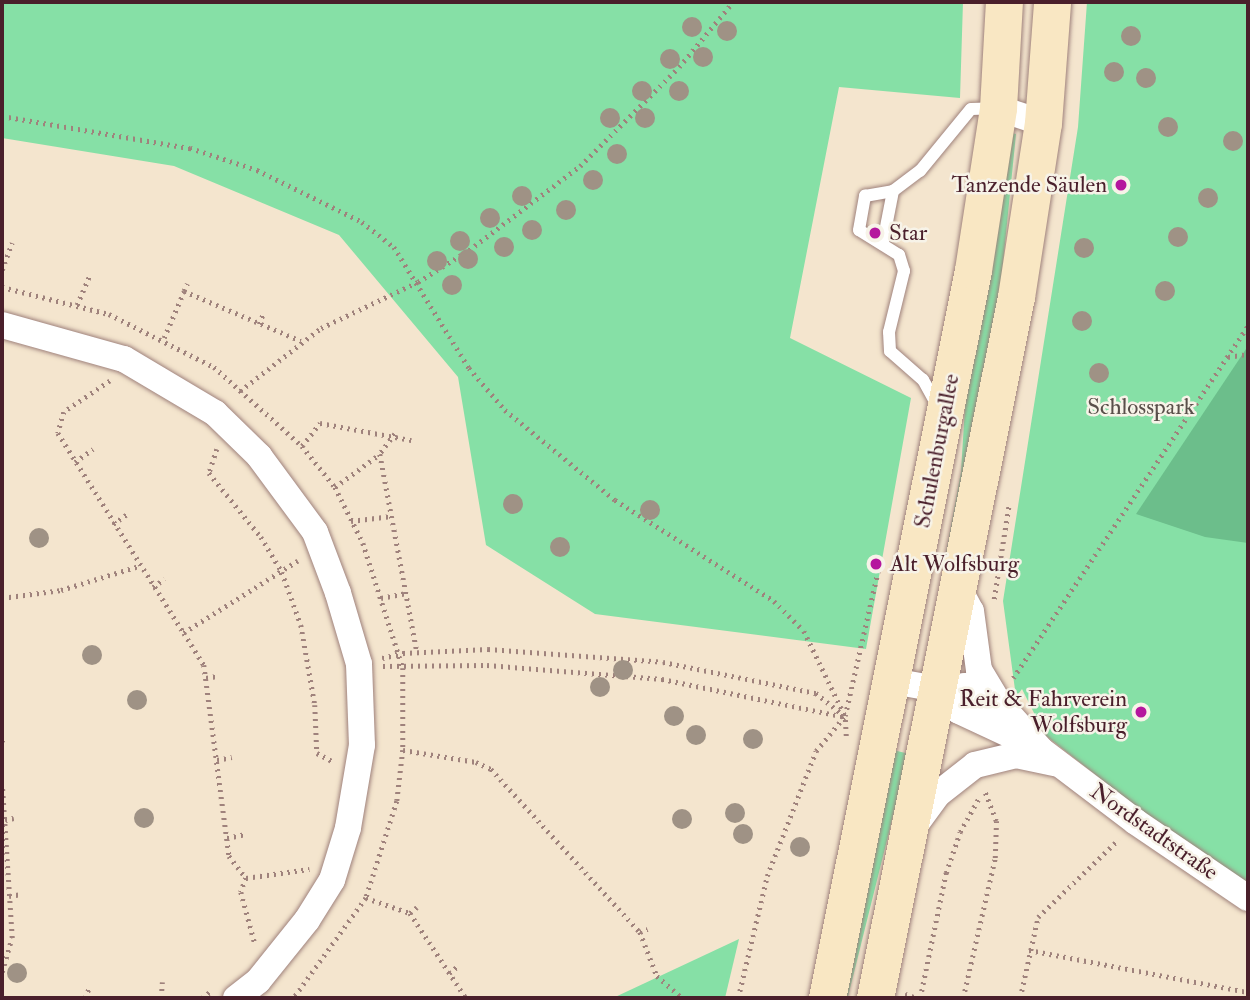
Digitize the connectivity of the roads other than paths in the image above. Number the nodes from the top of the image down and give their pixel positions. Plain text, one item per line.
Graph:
1 (1004, 2) edge
2 (1052, 2) edge
3 (998, 108) junction
4 (1043, 123) junction
5 (893, 191) junction
6 (883, 242) junction
7 (2, 326) edge
8 (943, 415) junction
9 (958, 587) junction
10 (892, 681) junction
11 (937, 689) junction
12 (1004, 692) junction
13 (1051, 757) junction
14 (908, 835) junction
15 (1248, 898) edge
16 (229, 991) edge
17 (827, 998) edge
18 (875, 998) edge

1 - 3 street, Schulenburgallee
2 - 4 street, Schulenburgallee
3 - 4 street
3 - 5 lane
3 - 8 street, Schulenburgallee
4 - 9 street, Schulenburgallee
5 - 6 lane
5 - 6 lane
6 - 8 lane
7 - 16 street
8 - 10 street, Schulenburgallee
9 - 11 street, Schulenburgallee
9 - 12 street, Nordstadtstraße
10 - 11 street, Nordstadtstraße
10 - 17 street, Schulenburgallee
11 - 12 street, Nordstadtstraße
11 - 13 street, Nordstadtstraße
11 - 14 street, Schulenburgallee
12 - 13 street, Nordstadtstraße
13 - 14 street, Nordstadtstraße
13 - 15 street, Nordstadtstraße
14 - 18 street, Schulenburgallee

